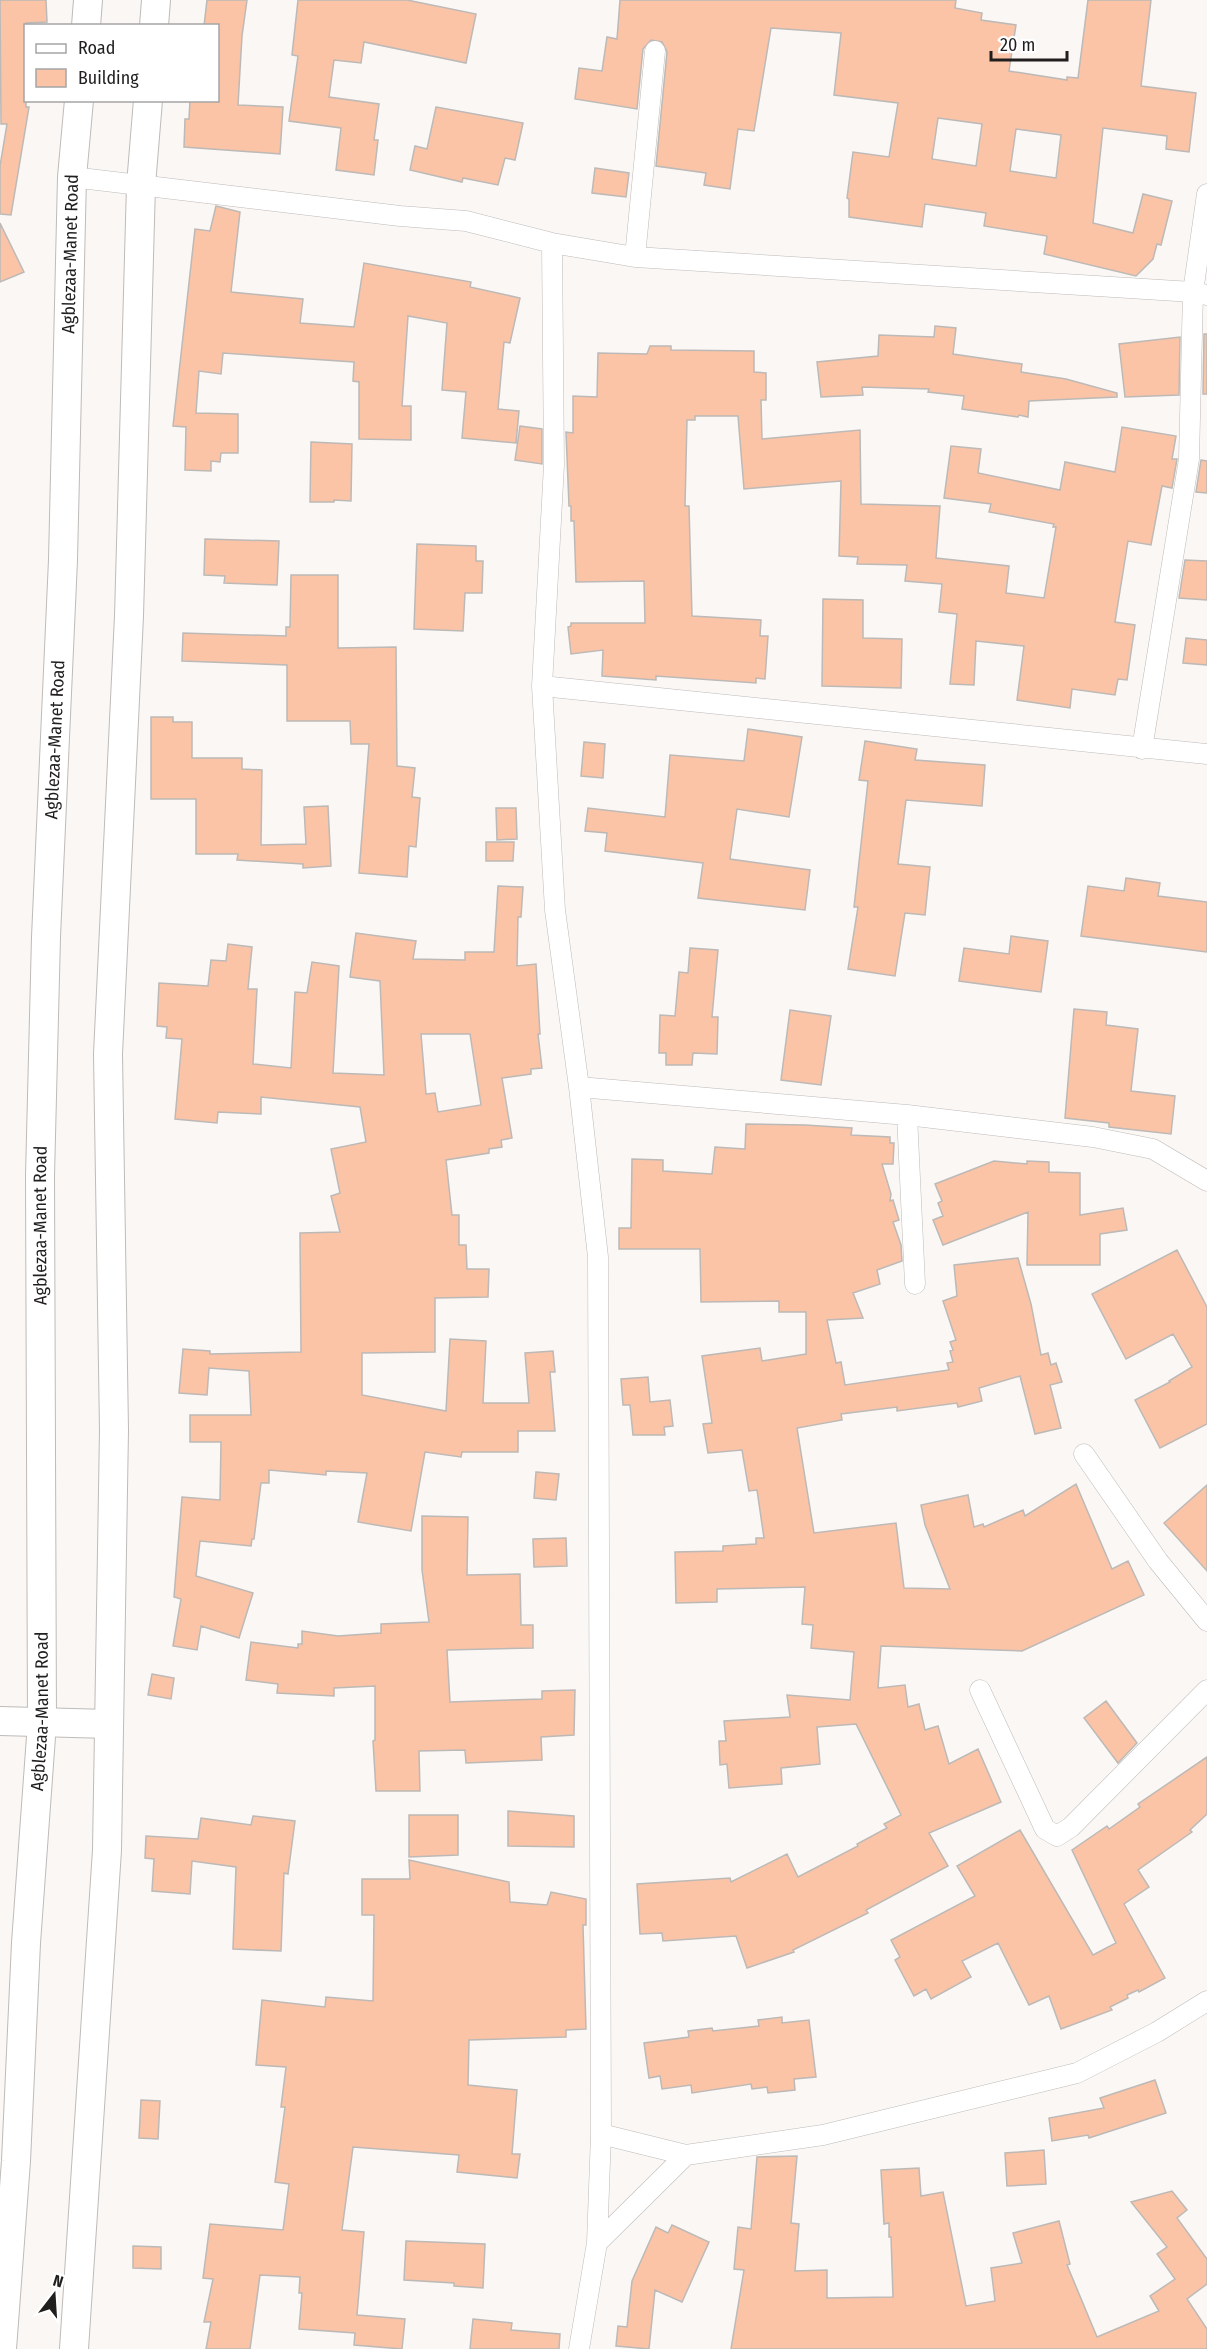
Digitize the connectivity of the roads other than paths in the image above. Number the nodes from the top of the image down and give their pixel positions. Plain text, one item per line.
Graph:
1 (88, 0) edge
2 (156, 0) edge
3 (86, 24) edge
4 (154, 24) edge
5 (655, 51) dead end
6 (79, 102) edge
7 (148, 102) edge
8 (72, 177) junction
9 (141, 185) junction
10 (1207, 194) edge
11 (552, 243) junction
12 (635, 257) junction
13 (1200, 294) edge
14 (542, 686) junction
15 (1142, 749) junction
16 (1207, 754) edge
17 (579, 1087) junction
18 (907, 1115) junction
19 (1207, 1181) edge
20 (915, 1284) dead end
21 (1084, 1454) dead end
22 (1207, 1621) edge
23 (980, 1690) dead end
24 (1207, 1690) edge
25 (0, 1721) edge
26 (42, 1723) junction
27 (109, 1724) junction
28 (1207, 2001) edge
29 (601, 2134) junction
30 (686, 2155) junction
31 (597, 2243) junction
32 (2, 2349) edge
33 (74, 2349) edge
34 (579, 2349) edge

1 - 3 main road
2 - 4 main road
5 - 12 street
6 - 8 main road, Agblezaa-Manet Road
7 - 9 main road
8 - 9 street
8 - 26 main road, Agblezaa-Manet Road
9 - 11 street
9 - 27 main road
10 - 13 street
11 - 12 street
11 - 14 street
12 - 13 street
13 - 15 street
14 - 15 street
14 - 17 street
15 - 16 street
17 - 18 street
17 - 29 street
18 - 19 street
18 - 20 street
21 - 22 street
23 - 24 street
25 - 26 main road
26 - 27 main road
26 - 32 main road, Agblezaa-Manet Road
27 - 33 main road
28 - 30 street
29 - 30 street
29 - 31 street
30 - 31 street
31 - 34 street

